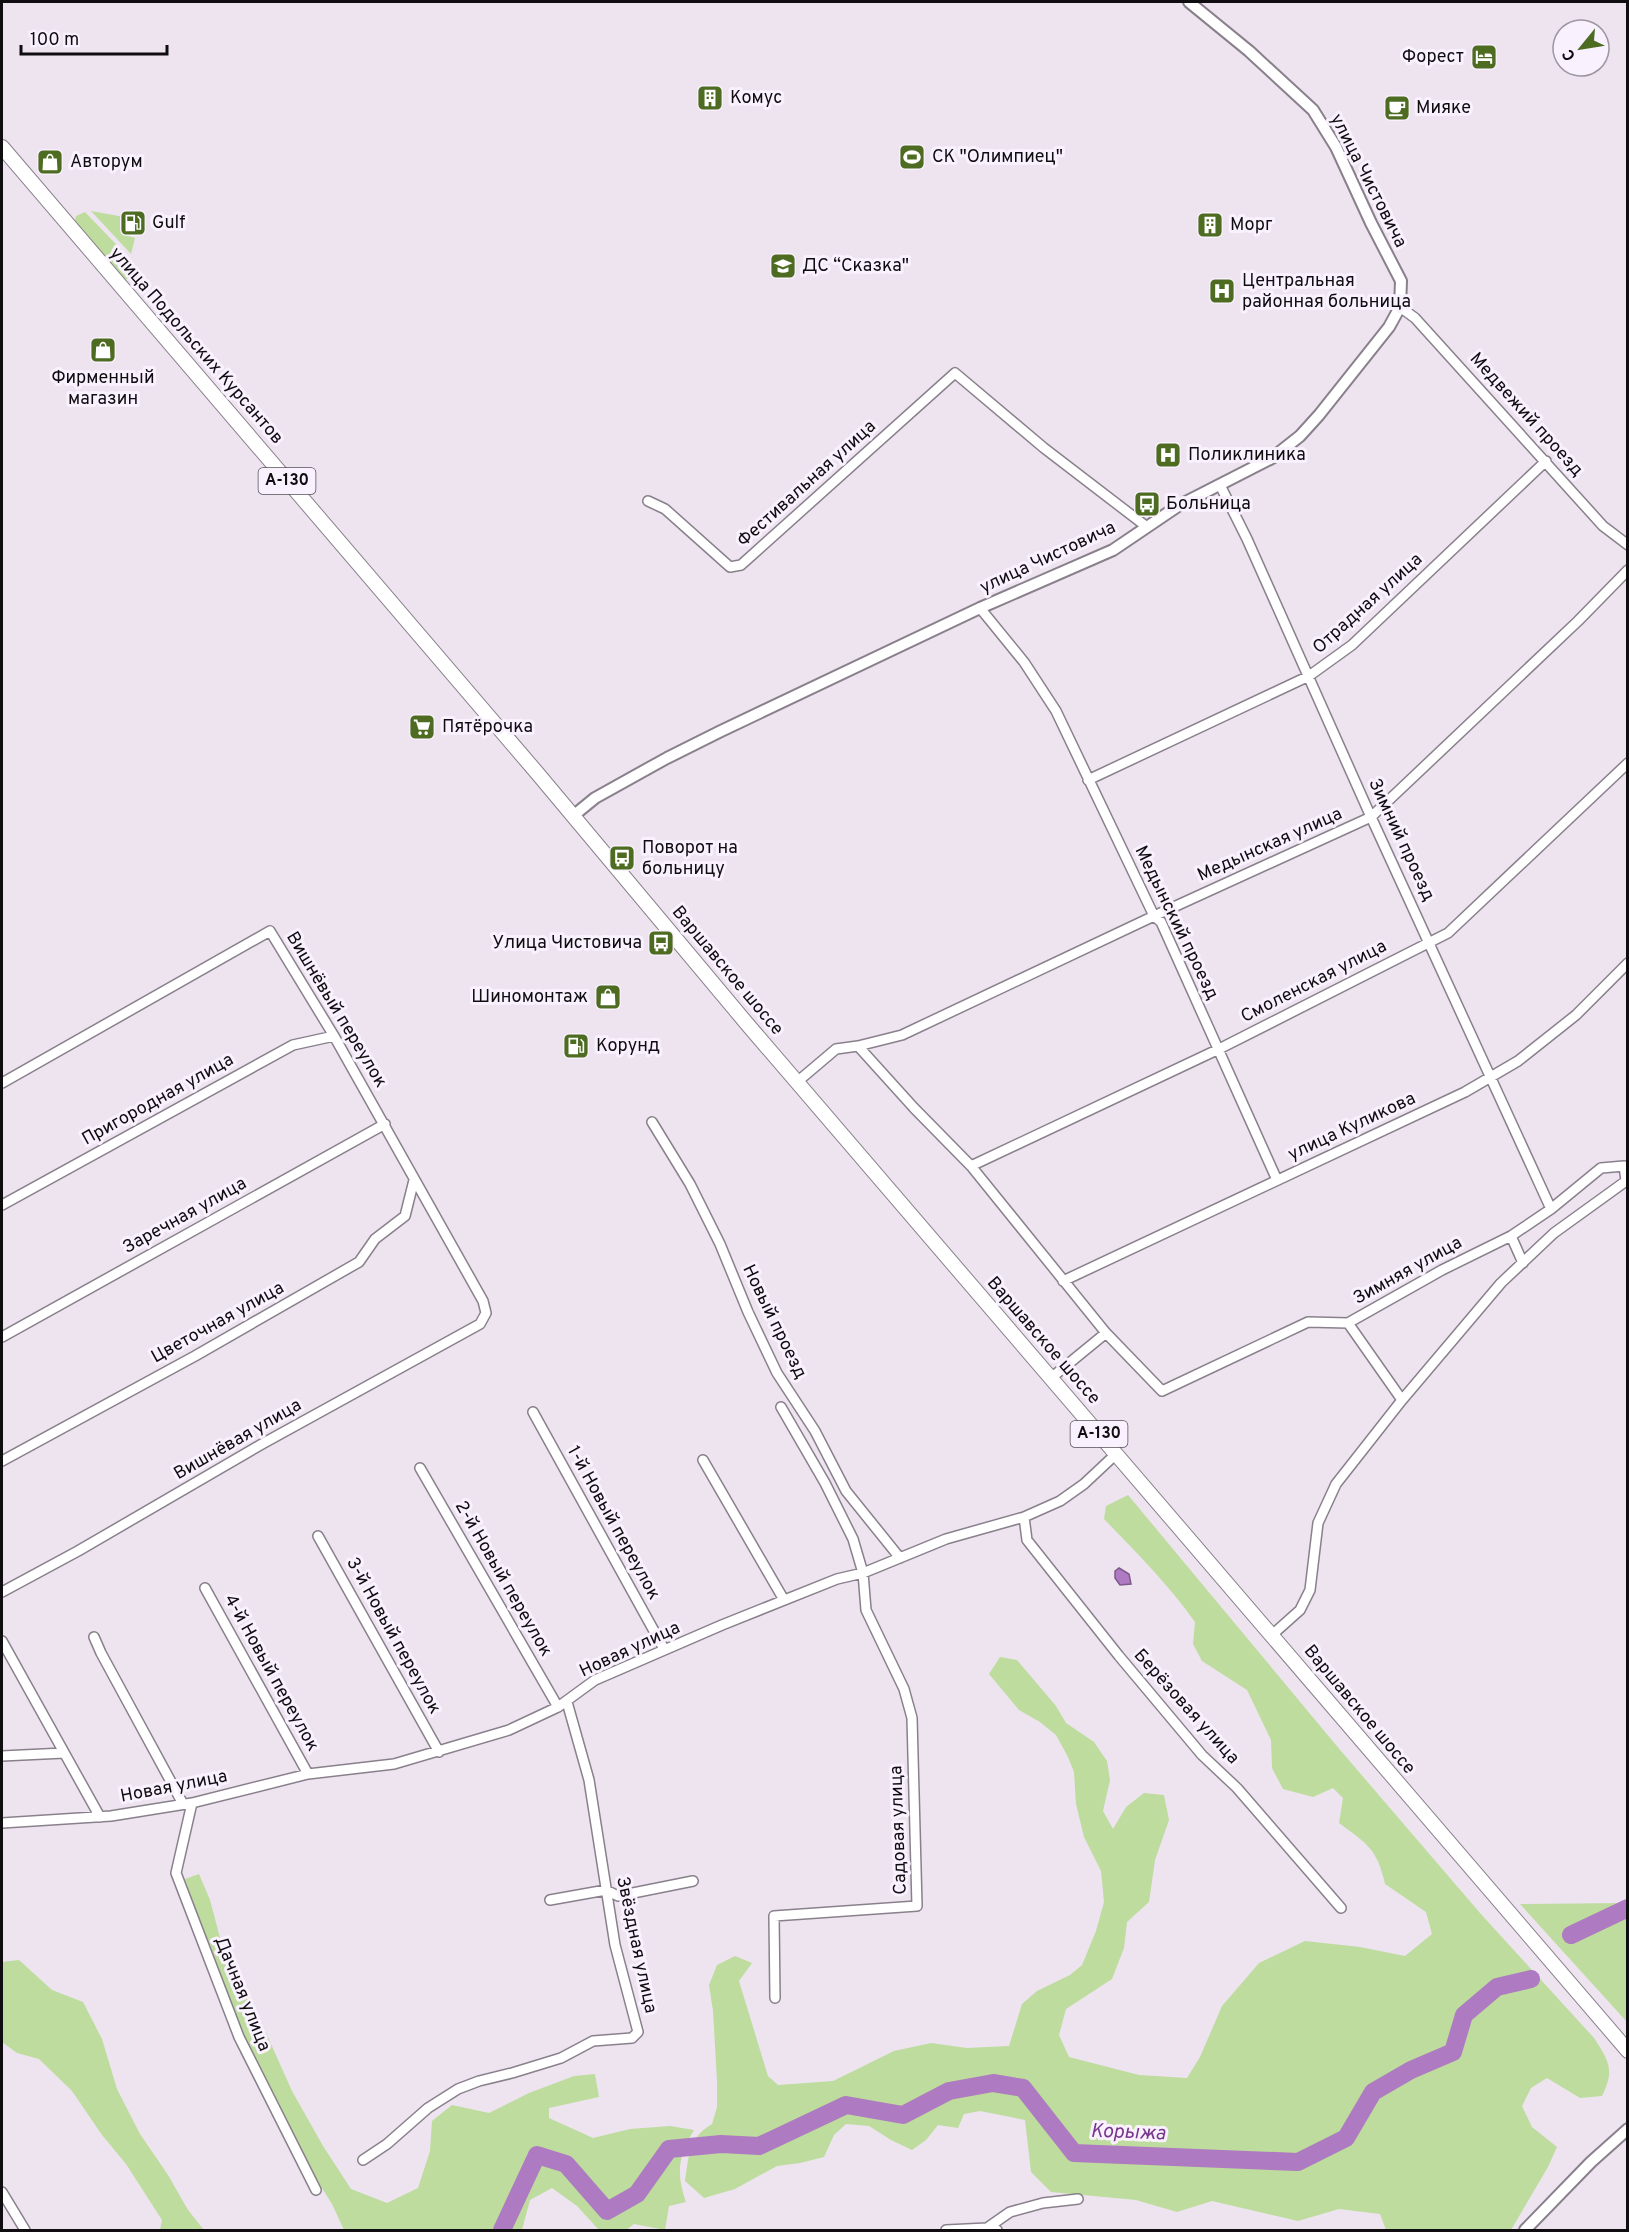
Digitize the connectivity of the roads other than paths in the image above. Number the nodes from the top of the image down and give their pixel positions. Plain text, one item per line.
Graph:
1 (1189, 2) edge
2 (2, 147) edge
3 (1400, 307) junction
4 (1546, 461) junction
5 (1220, 486) junction
6 (648, 501) dead end
7 (1148, 527) junction
8 (1628, 545) edge
9 (1628, 570) edge
10 (980, 608) junction
11 (1309, 676) junction
12 (1628, 763) edge
13 (1088, 780) junction
14 (573, 816) junction
15 (1371, 817) junction
16 (1154, 916) junction
17 (1430, 943) junction
18 (1628, 963) edge
19 (334, 1036) junction
20 (858, 1046) junction
21 (1218, 1048) junction
22 (1492, 1077) junction
23 (797, 1082) junction
24 (2, 1083) edge
25 (652, 1122) dead end
26 (385, 1124) junction
27 (971, 1166) junction
28 (414, 1180) junction
29 (1277, 1180) junction
30 (1627, 1182) edge
31 (2, 1205) edge
32 (1551, 1209) junction
33 (1511, 1236) junction
34 (1523, 1263) junction
35 (1063, 1281) junction
36 (486, 1312) joint
37 (1348, 1323) junction
38 (1106, 1333) junction
39 (2, 1337) edge
40 (1051, 1378) junction
41 (1402, 1400) junction
42 (781, 1407) dead end
43 (533, 1412) dead end
44 (1116, 1454) junction
45 (704, 1460) dead end
46 (2, 1461) edge
47 (420, 1468) dead end
48 (1024, 1517) junction
49 (318, 1536) dead end
50 (900, 1558) junction
51 (863, 1573) junction
52 (205, 1588) dead end
53 (2, 1592) edge
54 (784, 1600) junction
55 (1272, 1635) junction
56 (94, 1637) dead end
57 (2, 1641) edge
58 (664, 1649) junction
59 (562, 1704) junction
60 (439, 1752) junction
61 (64, 1753) junction
62 (2, 1756) edge
63 (308, 1774) junction
64 (187, 1803) junction
65 (100, 1817) junction
66 (2, 1823) edge
67 (693, 1881) dead end
68 (606, 1890) junction
69 (550, 1900) dead end
70 (1341, 1908) dead end
71 (775, 1998) dead end
72 (1628, 2051) edge
73 (1628, 2129) edge
74 (363, 2160) dead end
75 (316, 2190) dead end
76 (2, 2192) edge
77 (1078, 2199) dead end
78 (992, 2229) edge
79 (25, 2230) edge
80 (946, 2230) edge
81 (1525, 2230) edge

1 - 3 street, улица Чистовича
2 - 14 main road, улица Подольских Курсантов / А-130
3 - 4 street, Медвежий проезд
3 - 5 street, улица Чистовича
4 - 8 street, Медвежий проезд
4 - 11 street, Отрадная улица
5 - 7 street, улица Чистовича
5 - 11 street, Зимний проезд
6 - 7 street, Фестивальная улица
7 - 10 street, улица Чистовича
9 - 15 street, Медынская улица
10 - 13 street, Медынский проезд
10 - 14 street, улица Чистовича
11 - 13 street, Отрадная улица
11 - 15 street, Зимний проезд
12 - 17 street, Смоленская улица
13 - 16 street, Медынский проезд
14 - 23 main road, Варшавское шоссе / А-130
15 - 16 street, Медынская улица
15 - 17 street, Зимний проезд
16 - 20 street, Медынская улица
16 - 21 street, Медынский проезд
17 - 21 street, Смоленская улица
17 - 22 street, Зимний проезд
18 - 22 street, улица Куликова
19 - 24 street, Вишнёвый переулок
19 - 26 street, Вишнёвый переулок
19 - 31 street, Пригородная улица
20 - 23 street, Медынская улица
20 - 27 street
21 - 27 street, Смоленская улица
21 - 29 street, Медынский проезд
22 - 29 street, улица Куликова
22 - 32 street, Зимний проезд
23 - 40 main road, Варшавское шоссе / А-130
25 - 50 street, Новый проезд
26 - 28 street, Вишнёвый переулок
26 - 39 street, Заречная улица
27 - 35 street
28 - 36 street, Вишнёвый переулок
28 - 46 street, Цветочная улица
29 - 35 street, улица Куликова
30 - 32 street, Зимняя улица
30 - 34 street
32 - 33 street, Зимняя улица
33 - 34 street
33 - 37 street, Зимняя улица
34 - 41 street
35 - 38 street
36 - 53 street, Вишнёвая улица
37 - 38 street, Зимняя улица
37 - 41 street
38 - 40 street
40 - 44 main road, Варшавское шоссе / А-130
41 - 55 street
42 - 51 street
43 - 58 street, 1-й Новый переулок
44 - 48 street, Новая улица
44 - 55 main road, Варшавское шоссе / А-130
45 - 54 street
47 - 59 street, 2-й Новый переулок
48 - 50 street, Новая улица
48 - 70 street, Берёзовая улица
49 - 60 street, 3-й Новый переулок
50 - 51 street, Новая улица
51 - 54 street, Новая улица
51 - 71 street, Садовая улица
52 - 63 street, 4-й Новый переулок
54 - 58 street, Новая улица
55 - 72 main road, Варшавское шоссе / А-130
56 - 64 street
57 - 61 street
58 - 59 street, Новая улица
59 - 60 street, Новая улица
59 - 68 street, Звёздная улица
60 - 63 street, Новая улица
61 - 62 street
61 - 65 street
63 - 64 street, Новая улица
64 - 65 street, Новая улица
64 - 75 street, Дачная улица
65 - 66 street, Новая улица
67 - 68 street
68 - 69 street
68 - 74 street, Звёздная улица
73 - 81 street
76 - 79 street
77 - 78 street
78 - 80 street

